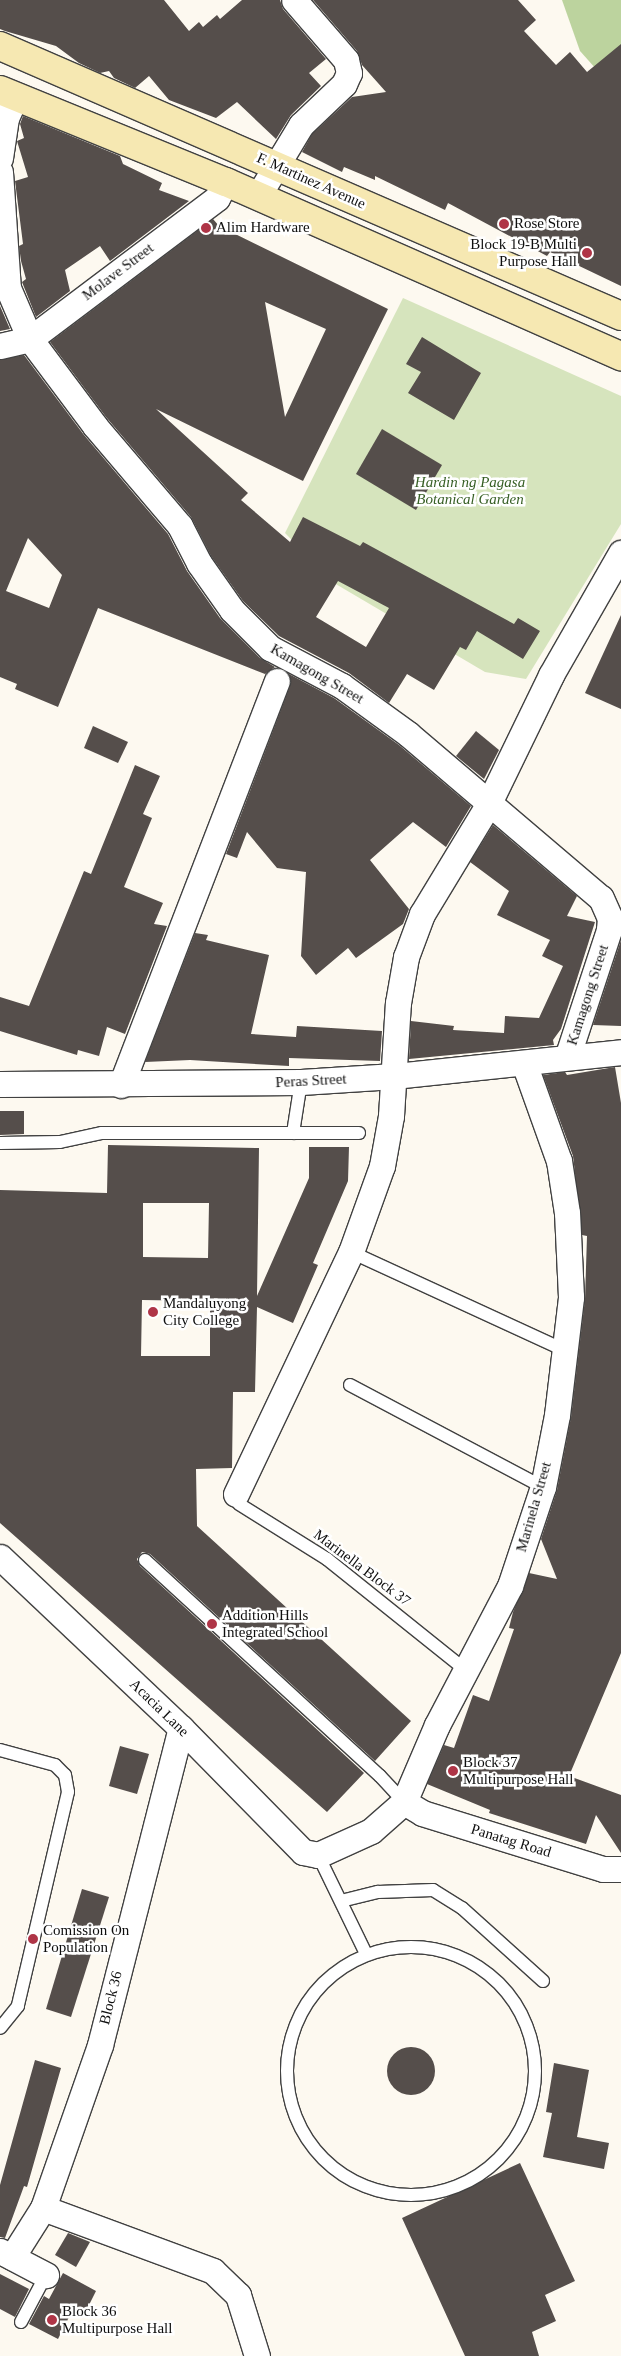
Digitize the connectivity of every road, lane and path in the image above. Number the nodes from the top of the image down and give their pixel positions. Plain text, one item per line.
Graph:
1 (294, 0) edge
2 (0, 46) edge
3 (8, 93) edge
4 (0, 158) edge
5 (276, 166) junction
6 (0, 172) edge
7 (226, 182) junction
8 (258, 196) junction
9 (621, 316) edge
10 (30, 339) junction
11 (0, 346) edge
12 (621, 356) edge
13 (618, 566) edge
14 (278, 680) dead end
15 (488, 805) junction
16 (621, 1052) edge
17 (568, 1055) junction
18 (524, 1063) junction
19 (394, 1076) junction
20 (301, 1082) junction
21 (0, 1084) edge
22 (121, 1085) junction
23 (292, 1133) junction
24 (359, 1133) dead end
25 (0, 1143) edge
26 (352, 1252) junction
27 (566, 1351) junction
28 (350, 1385) dead end
29 (543, 1487) junction
30 (236, 1494) joint
31 (0, 1558) edge
32 (145, 1560) dead end
33 (468, 1672) junction
34 (181, 1728) junction
35 (0, 1750) edge
36 (404, 1802) junction
37 (318, 1855) junction
38 (621, 1869) edge
39 (341, 1901) junction
40 (366, 1954) junction
41 (543, 1981) dead end
42 (0, 2028) edge
43 (43, 2208) junction
44 (6, 2254) edge
45 (46, 2275) joint
46 (21, 2322) dead end
47 (257, 2356) edge

1 - 5 street
2 - 5 main road, F. Martinez Avenue
3 - 4 street
3 - 7 main road
5 - 8 street
5 - 9 main road, F. Martinez Avenue
6 - 10 street, Kamagong Street
7 - 8 main road
7 - 10 street, Molave Street
8 - 12 main road
10 - 11 street, Molave Street
10 - 15 street, Kamagong Street
13 - 15 street
14 - 22 street
15 - 17 street, Kamagong Street
15 - 19 street
16 - 17 street, Peras Street
17 - 18 street, Peras Street
18 - 19 street, Peras Street
18 - 27 street, Marinela Street
19 - 20 street, Peras Street
19 - 26 street
20 - 22 street, Peras Street
20 - 23 lane
21 - 22 street, Peras Street
23 - 24 lane
23 - 25 lane
26 - 27 lane
26 - 30 street
27 - 29 street, Marinela Street
28 - 29 lane
29 - 33 street, Marinela Street
30 - 33 lane, Marinella Block 37
31 - 34 street, Acacia Lane
32 - 36 lane
33 - 36 street, Marinela Street
34 - 37 street, Acacia Lane
34 - 43 street, Block 36
35 - 42 lane
36 - 37 street, Marinela Street
36 - 38 street, Panatag Road
37 - 39 lane
39 - 40 lane
39 - 41 lane
40 - 40 lane
43 - 44 street, Block 36
43 - 47 street
44 - 45 street
45 - 46 lane

